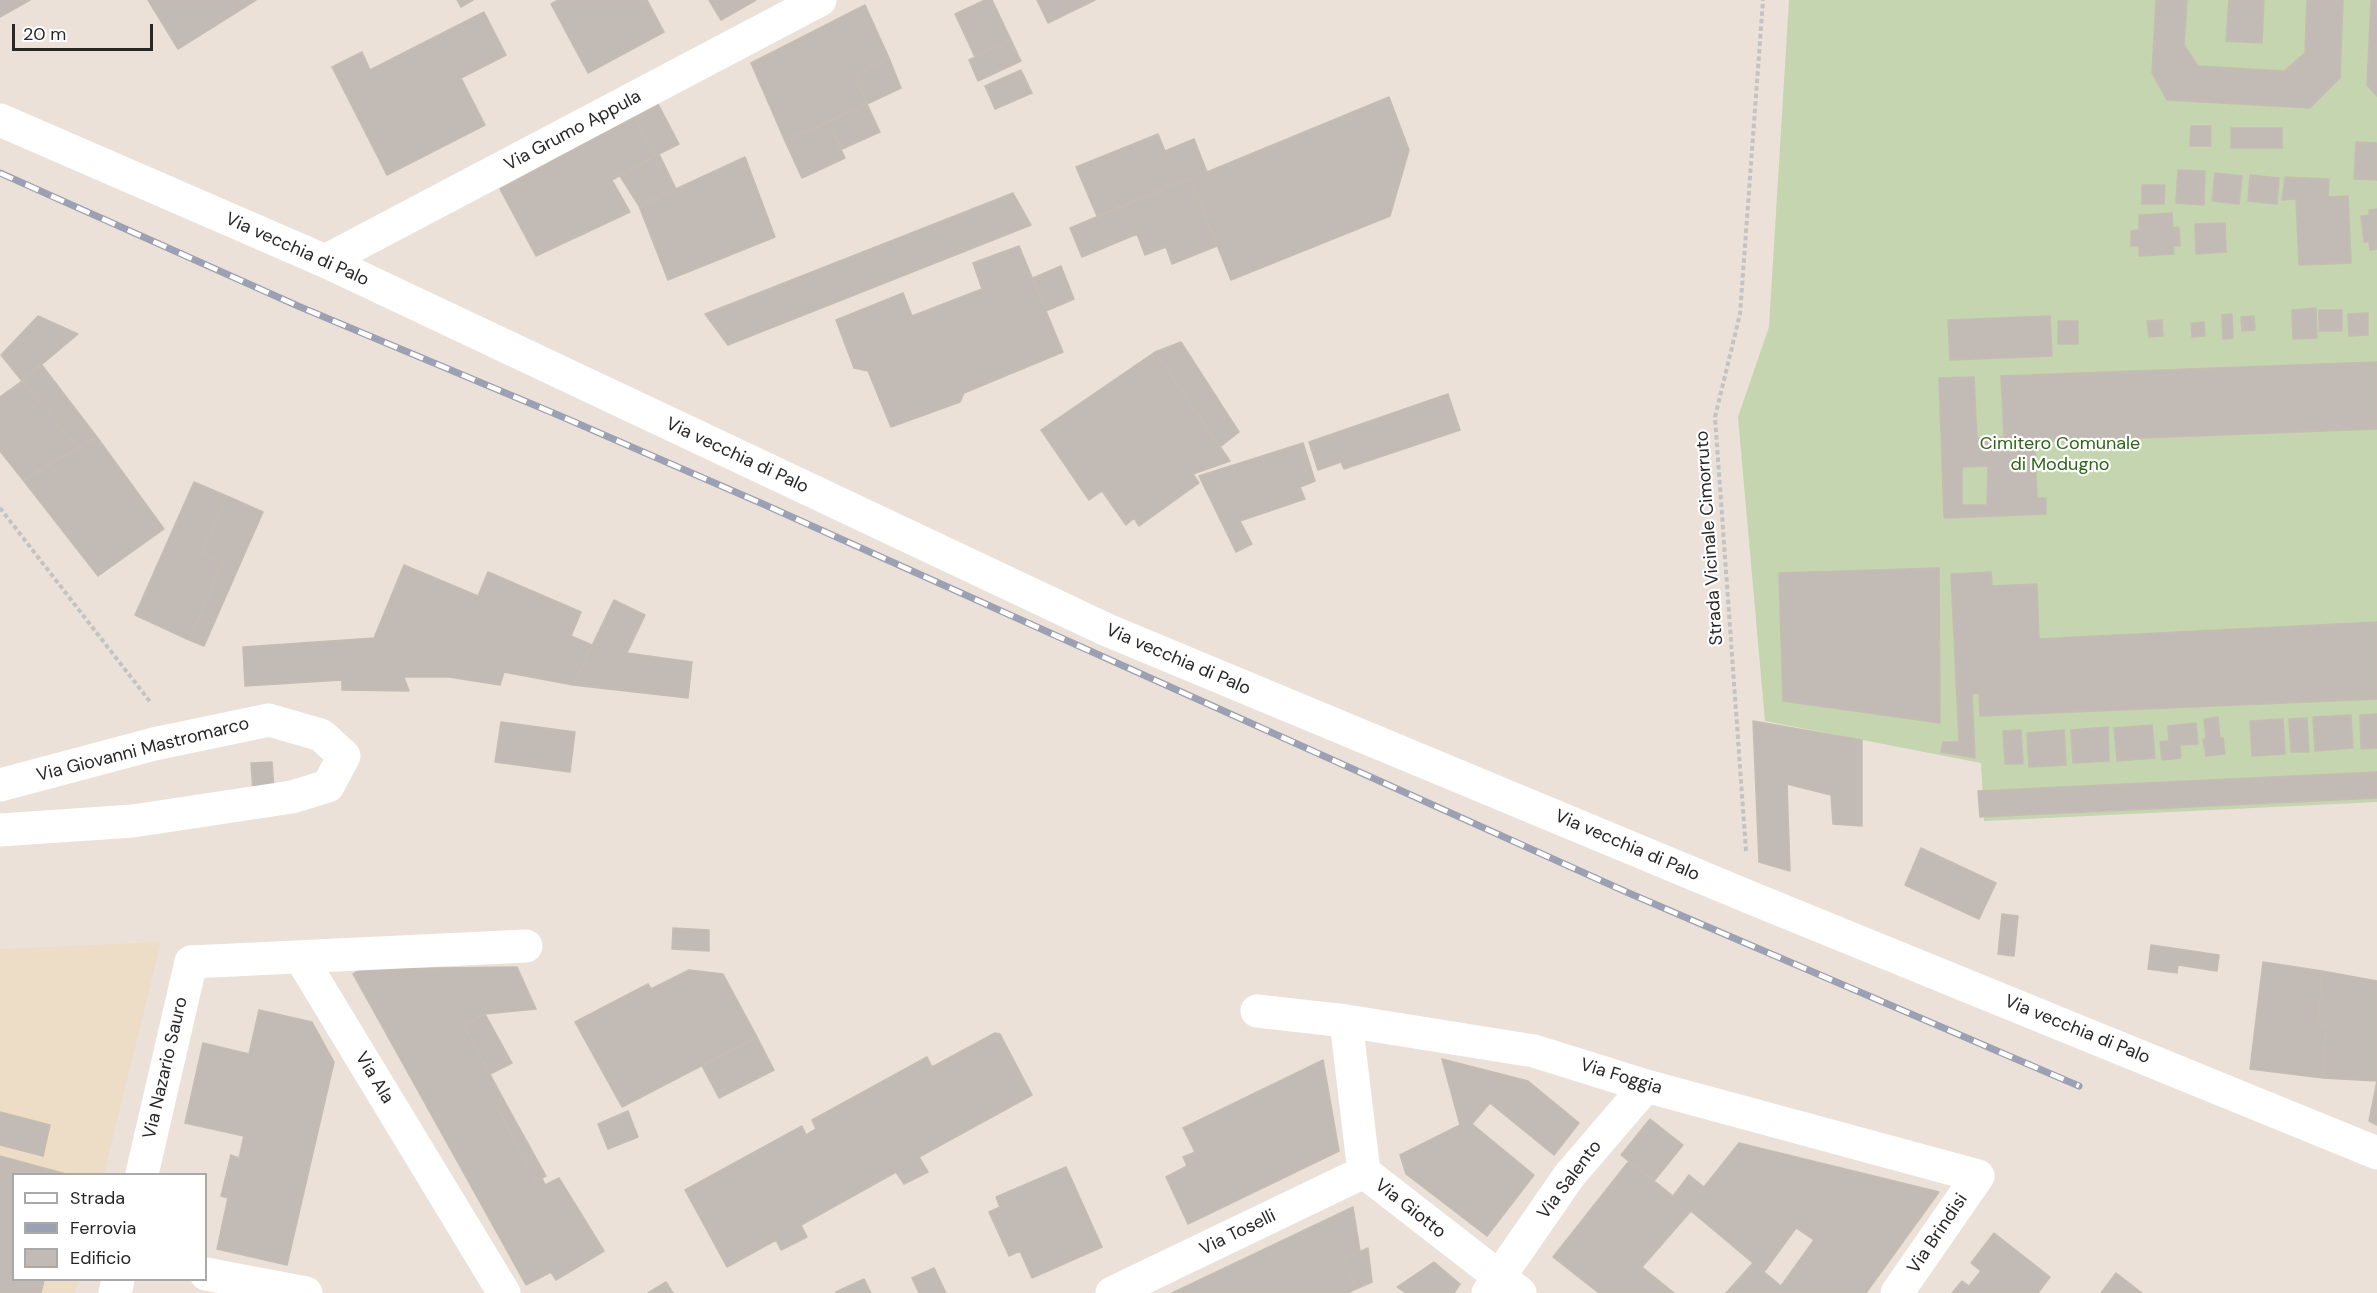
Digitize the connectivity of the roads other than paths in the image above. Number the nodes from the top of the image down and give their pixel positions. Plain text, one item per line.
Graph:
1 (820, 0) edge
2 (0, 120) edge
3 (325, 261) junction
4 (0, 784) edge
5 (0, 830) edge
6 (526, 946) dead end
7 (301, 958) junction
8 (1257, 1011) dead end
9 (1346, 1021) junction
10 (1646, 1086) junction
11 (2377, 1152) edge
12 (1364, 1172) junction
13 (142, 1173) edge
14 (1978, 1176) joint
15 (207, 1274) edge
16 (1502, 1288) edge
17 (306, 1293) edge
18 (504, 1293) edge
19 (1112, 1293) edge
20 (1897, 1293) edge

1 - 3 street, Via Grumo Appula
2 - 3 street, Via vecchia di Palo
3 - 11 street, Via vecchia di Palo
4 - 5 street, Via Giovanni Mastromarco
6 - 7 street
7 - 13 street, Via Nazario Sauro
7 - 18 street, Via Ala
8 - 9 street, Via Foggia
9 - 10 street, Via Foggia
9 - 12 street, Via Giotto
10 - 14 street, Via Foggia
10 - 16 street, Via Salento
12 - 16 street, Via Giotto
12 - 19 street, Via Toselli
14 - 20 street, Via Brindisi
15 - 17 street

